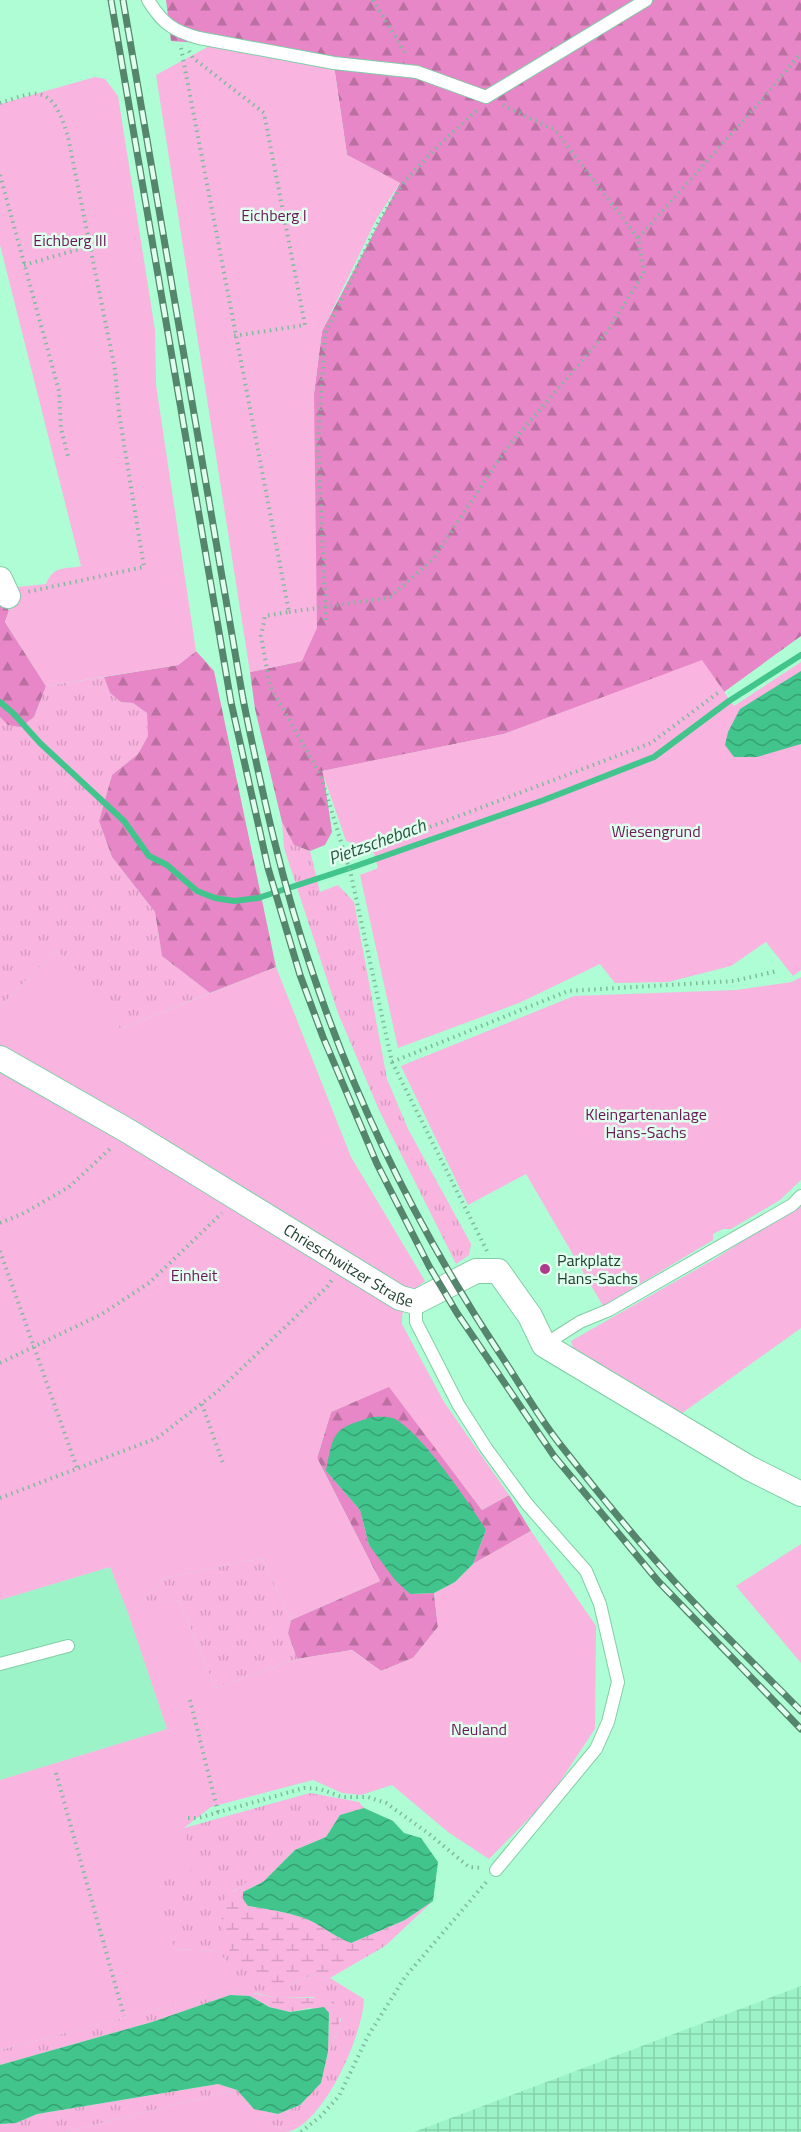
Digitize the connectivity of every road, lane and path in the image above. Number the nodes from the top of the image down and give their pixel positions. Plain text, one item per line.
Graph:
1 (148, 0) edge
2 (373, 0) edge
3 (646, 0) edge
4 (178, 32) junction
5 (801, 53) edge
6 (417, 72) junction
7 (486, 97) junction
8 (0, 103) edge
9 (0, 175) edge
10 (638, 238) junction
11 (90, 246) junction
12 (24, 265) junction
13 (234, 336) junction
14 (68, 456) dead end
15 (4, 587) edge
16 (325, 607) junction
17 (288, 612) junction
18 (326, 620) dead end
19 (719, 692) dead end
20 (345, 856) junction
21 (777, 971) dead end
22 (0, 1058) edge
23 (392, 1062) junction
24 (128, 1131) junction
25 (801, 1196) edge
26 (237, 1197) junction
27 (0, 1223) edge
28 (0, 1251) edge
29 (344, 1263) junction
30 (498, 1271) junction
31 (416, 1302) junction
32 (544, 1345) junction
33 (34, 1348) junction
34 (0, 1363) edge
35 (202, 1404) junction
36 (224, 1466) dead end
37 (77, 1468) junction
38 (801, 1494) edge
39 (0, 1498) edge
40 (68, 1646) dead end
41 (0, 1664) edge
42 (190, 1700) dead end
43 (56, 1773) dead end
44 (218, 1812) junction
45 (188, 1818) dead end
46 (496, 1870) junction
47 (124, 2016) dead end
48 (301, 2132) edge

1 - 4 lane
2 - 6 path
3 - 7 lane
4 - 6 lane
4 - 13 path
4 - 13 path
5 - 10 path
6 - 7 lane
7 - 10 path
7 - 16 path
8 - 11 path
9 - 12 path
10 - 16 path
11 - 12 path
11 - 15 path
12 - 14 path
13 - 17 path
16 - 17 path
16 - 18 path
17 - 20 path
19 - 20 path
20 - 23 path
21 - 23 path
22 - 24 street, Chrieschwitzer Straße
23 - 30 path
24 - 26 street, Chrieschwitzer Straße
24 - 27 path
25 - 32 lane
26 - 29 street, Chrieschwitzer Straße
26 - 33 path
28 - 33 path
29 - 31 street, Chrieschwitzer Straße
29 - 35 path
30 - 31 street, Chrieschwitzer Straße
30 - 32 street
31 - 46 lane
32 - 38 street
33 - 34 path
33 - 37 path
35 - 36 path
35 - 37 path
37 - 39 path
40 - 41 lane
42 - 44 path
43 - 47 path
44 - 45 path
44 - 46 path
46 - 48 path

